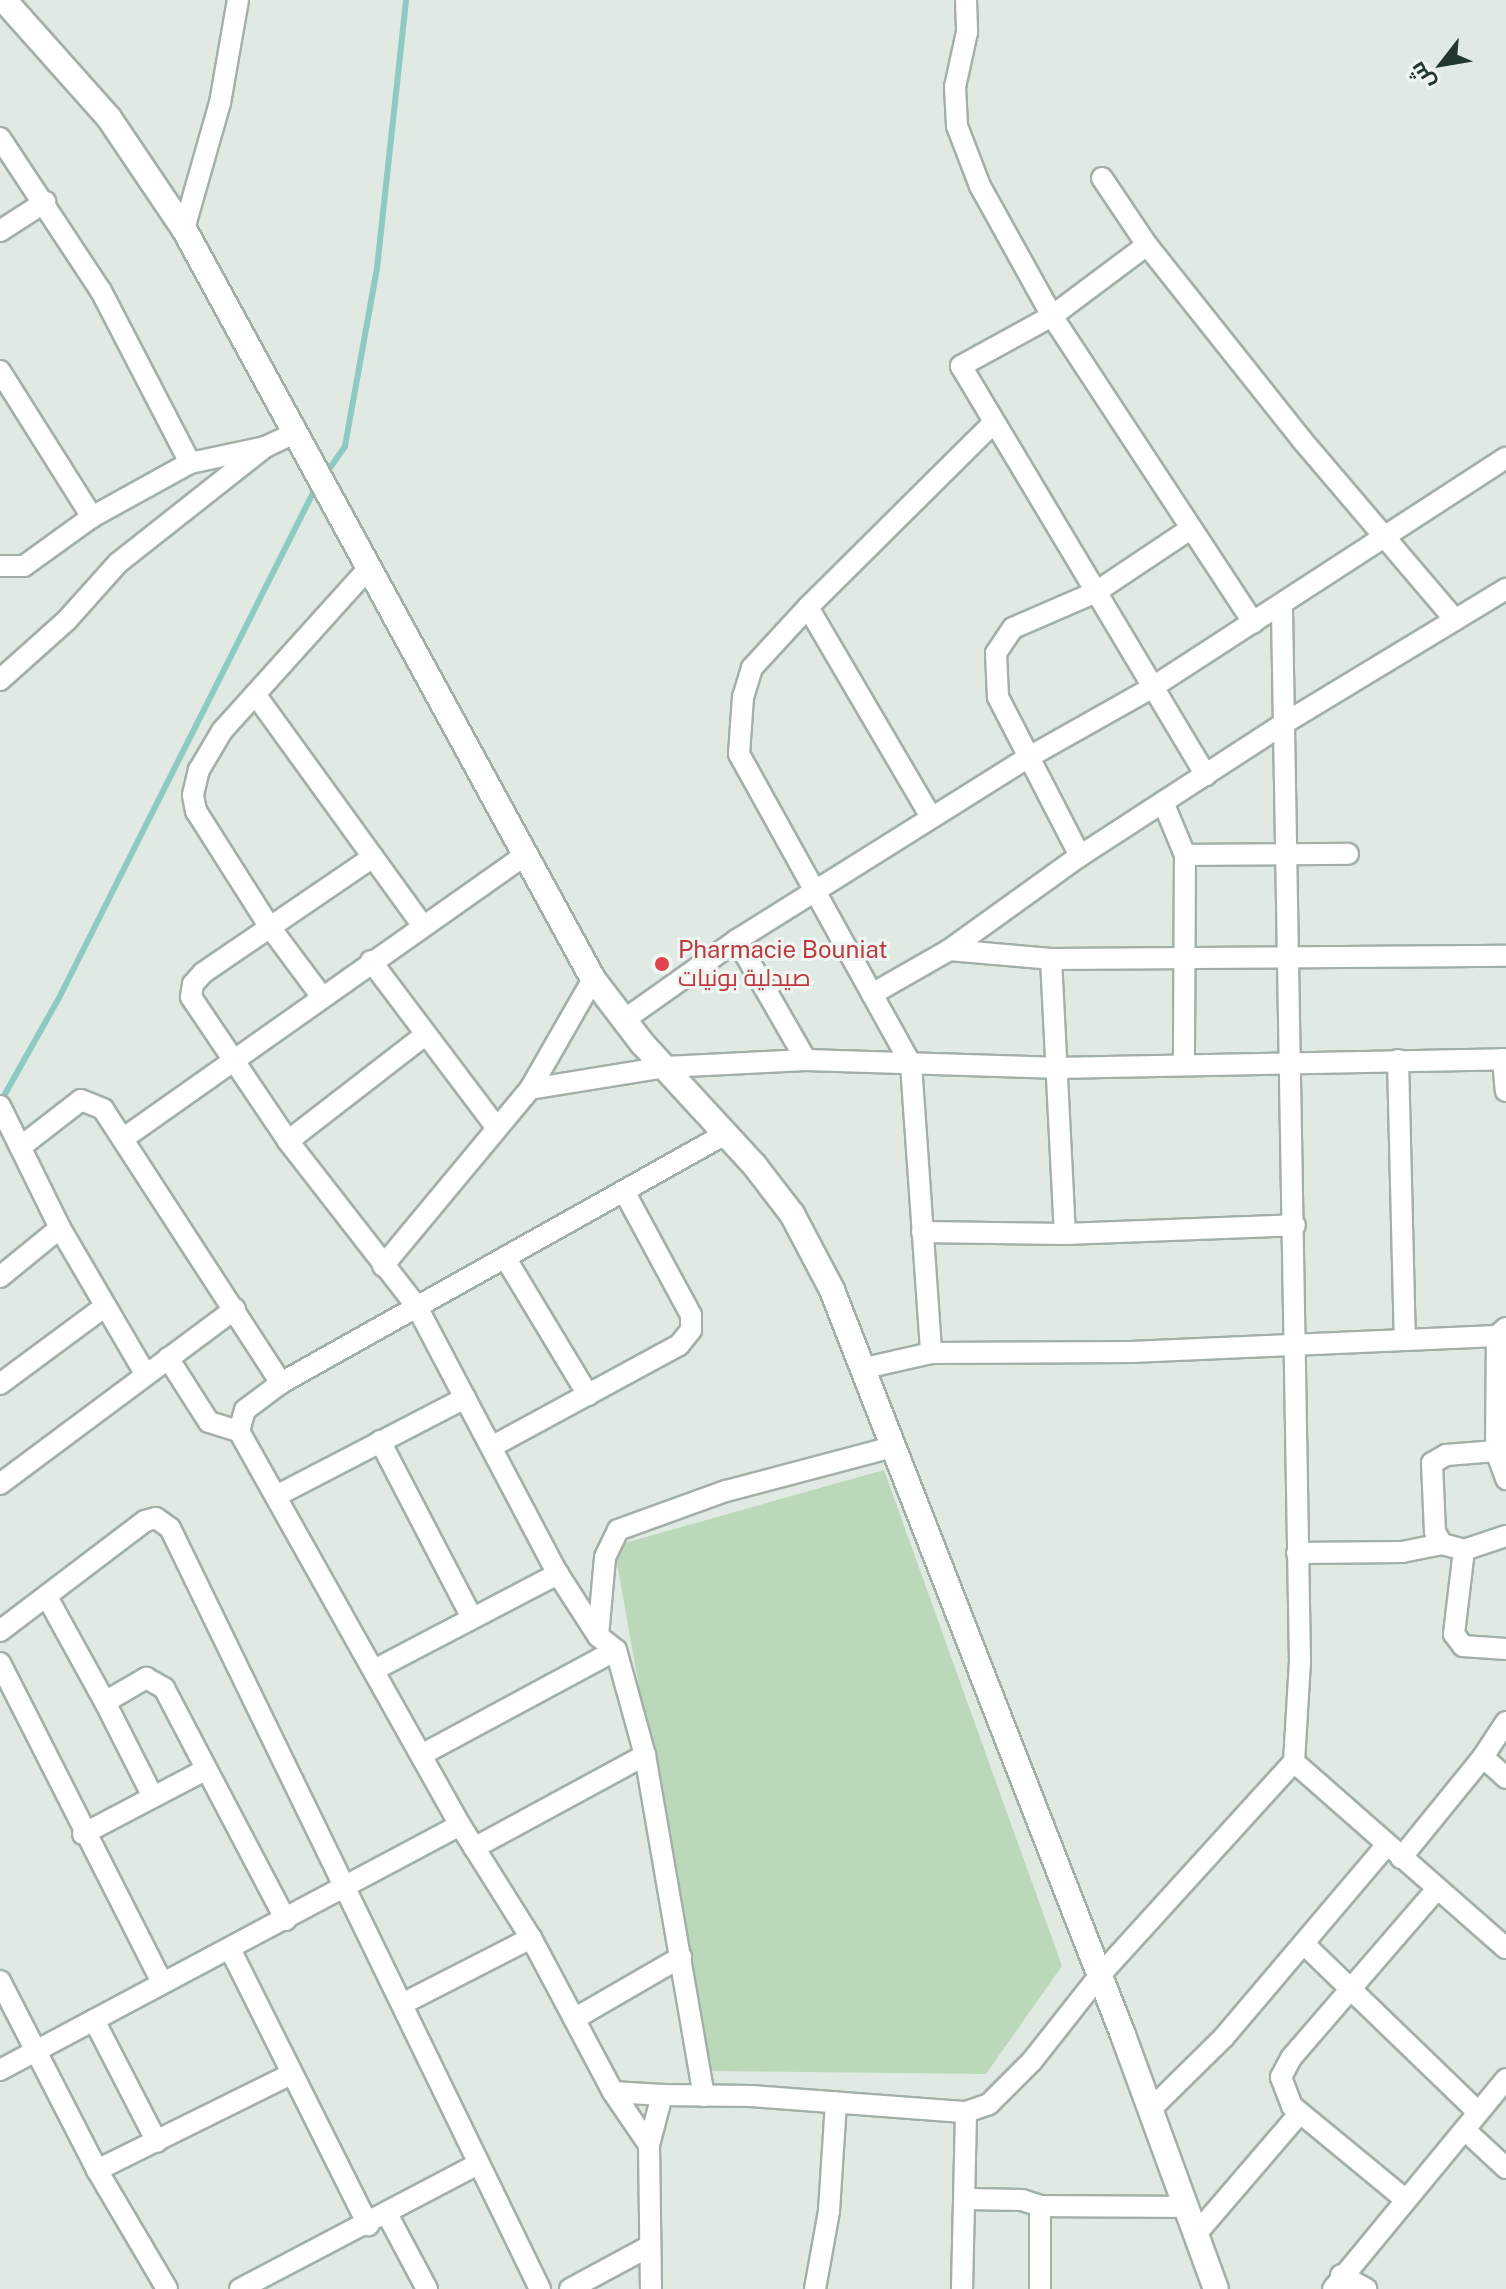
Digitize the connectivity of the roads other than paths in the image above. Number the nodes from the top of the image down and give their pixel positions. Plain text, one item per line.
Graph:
1 (238, 0) edge
2 (966, 0) edge
3 (2, 1) edge
4 (0, 138) edge
5 (1102, 178) dead end
6 (45, 202) junction
7 (184, 229) junction
8 (0, 231) edge
9 (1147, 245) junction
10 (1052, 316) junction
11 (0, 371) edge
12 (994, 422) junction
13 (291, 435) junction
14 (265, 447) junction
15 (190, 463) junction
16 (1504, 464) edge
17 (92, 517) junction
18 (1190, 529) junction
19 (1387, 537) junction
20 (0, 566) edge
21 (369, 568) junction
22 (1506, 589) edge
23 (1096, 592) junction
24 (1282, 606) junction
25 (808, 607) junction
26 (1455, 620) junction
27 (1254, 623) junction
28 (0, 680) edge
29 (1153, 687) junction
30 (255, 694) junction
31 (1283, 724) junction
32 (1029, 757) junction
33 (1206, 775) junction
34 (1163, 802) junction
35 (931, 817) junction
36 (1348, 854) dead end
37 (1185, 855) junction
38 (1285, 855) junction
39 (524, 856) junction
40 (1080, 856) junction
41 (373, 857) junction
42 (816, 890) junction
43 (422, 925) junction
44 (269, 926) junction
45 (737, 940) junction
46 (949, 950) junction
47 (1183, 956) junction
48 (1506, 956) edge
49 (1292, 958) junction
50 (1051, 959) junction
51 (371, 961) junction
52 (593, 979) junction
53 (872, 994) junction
54 (322, 997) junction
55 (624, 1020) junction
56 (425, 1035) junction
57 (1504, 1059) edge
58 (806, 1060) junction
59 (1398, 1060) junction
60 (233, 1062) junction
61 (1289, 1062) junction
62 (911, 1064) junction
63 (1184, 1064) junction
64 (666, 1067) junction
65 (1054, 1068) junction
66 (530, 1089) junction
67 (1506, 1091) edge
68 (1, 1108) edge
69 (496, 1127) junction
70 (727, 1133) junction
71 (124, 1138) junction
72 (288, 1141) junction
73 (23, 1145) junction
74 (625, 1193) junction
75 (1295, 1225) junction
76 (60, 1228) junction
77 (922, 1232) junction
78 (1065, 1234) junction
79 (506, 1259) junction
80 (383, 1266) junction
81 (0, 1277) edge
82 (104, 1307) junction
83 (417, 1307) junction
84 (235, 1309) junction
85 (1501, 1332) edge
86 (1405, 1338) junction
87 (1292, 1343) junction
88 (931, 1353) junction
89 (168, 1358) junction
90 (865, 1368) junction
91 (144, 1372) junction
92 (281, 1383) junction
93 (0, 1384) edge
94 (588, 1395) junction
95 (465, 1398) junction
96 (239, 1431) junction
97 (380, 1441) junction
98 (493, 1446) junction
99 (892, 1447) junction
100 (1496, 1451) junction
101 (1506, 1479) edge
102 (0, 1484) edge
103 (276, 1496) junction
104 (1506, 1536) edge
105 (1442, 1544) junction
106 (1464, 1550) junction
107 (1297, 1553) junction
108 (558, 1574) junction
109 (47, 1597) junction
110 (472, 1618) junction
111 (0, 1631) edge
112 (598, 1636) junction
113 (1506, 1649) edge
114 (616, 1650) junction
115 (0, 1663) edge
116 (374, 1670) junction
117 (105, 1702) junction
118 (1506, 1722) edge
119 (423, 1754) junction
120 (645, 1755) junction
121 (1483, 1757) junction
122 (1294, 1762) junction
123 (205, 1770) junction
124 (1506, 1778) edge
125 (152, 1795) junction
126 (460, 1825) junction
127 (83, 1834) junction
128 (474, 1848) junction
129 (1393, 1852) junction
130 (347, 1888) junction
131 (1436, 1890) junction
132 (286, 1920) junction
133 (531, 1938) junction
134 (1304, 1944) junction
135 (1506, 1948) edge
136 (230, 1949) junction
137 (681, 1957) junction
138 (1100, 1975) junction
139 (0, 1981) edge
140 (162, 1983) junction
141 (1347, 1990) junction
142 (404, 2003) junction
143 (574, 2019) junction
144 (94, 2020) junction
145 (35, 2051) junction
146 (0, 2070) edge
147 (291, 2074) junction
148 (1506, 2079) edge
149 (613, 2092) junction
150 (662, 2095) junction
151 (704, 2096) junction
152 (836, 2102) junction
153 (1152, 2108) junction
154 (1477, 2111) junction
155 (966, 2112) junction
156 (1300, 2113) junction
157 (1465, 2130) junction
158 (157, 2142) junction
159 (649, 2145) junction
160 (478, 2164) junction
161 (1506, 2168) edge
162 (97, 2170) junction
163 (966, 2199) junction
164 (1406, 2200) junction
165 (1040, 2206) junction
166 (1188, 2207) junction
167 (387, 2214) junction
168 (368, 2225) junction
169 (1197, 2233) junction
170 (650, 2246) junction
171 (1337, 2282) edge
172 (167, 2289) edge
173 (240, 2289) edge
174 (427, 2289) edge
175 (540, 2289) edge
176 (570, 2289) edge
177 (651, 2289) edge
178 (815, 2289) edge
179 (962, 2289) edge
180 (1040, 2289) edge
181 (1216, 2289) edge
182 (1366, 2289) edge

1 - 7 street
2 - 10 street
3 - 7 street
4 - 6 street
5 - 9 street
6 - 8 street
6 - 15 street
7 - 13 street
9 - 10 street
9 - 19 street
10 - 12 street
10 - 18 street
11 - 17 street
12 - 23 street
12 - 25 street
13 - 14 street
13 - 21 street
14 - 15 street
14 - 28 street
15 - 17 street
16 - 19 street
17 - 20 street
18 - 23 street
18 - 27 street
19 - 24 street
19 - 26 street
21 - 30 street
21 - 39 street
22 - 26 street
23 - 29 street
23 - 32 street
24 - 27 street
24 - 31 street
25 - 35 street
25 - 42 street
26 - 31 street
27 - 29 street
29 - 32 street
29 - 33 street
30 - 41 street
30 - 44 street
31 - 33 street
31 - 38 street
32 - 35 street
32 - 40 street
33 - 34 street
34 - 37 street
34 - 40 street
35 - 42 street
36 - 38 street
37 - 38 street
37 - 47 street
38 - 49 street
39 - 43 street
39 - 52 street
40 - 46 street
41 - 43 street
41 - 44 street
42 - 45 street
42 - 53 street
43 - 51 street
44 - 54 street
44 - 60 street
45 - 55 street
45 - 58 street
46 - 50 street
46 - 53 street
47 - 49 street
47 - 50 street
47 - 63 street
48 - 49 street
49 - 61 street
50 - 65 street
51 - 54 street
51 - 56 street
52 - 55 street
52 - 66 street
53 - 62 street
54 - 60 street
55 - 64 street
56 - 69 street
56 - 72 street
57 - 59 street
57 - 67 street
58 - 62 street
58 - 64 street
59 - 61 street
59 - 86 street
60 - 71 street
60 - 72 street
61 - 63 street
61 - 75 street
62 - 65 street
62 - 77 street
63 - 65 street
64 - 66 street
64 - 70 street
65 - 78 street
66 - 69 street
68 - 73 street
69 - 80 street
70 - 74 street
70 - 90 street
71 - 73 street
71 - 84 street
72 - 80 street
73 - 76 street
74 - 79 street
74 - 94 street
75 - 78 street
75 - 87 street
76 - 81 street
76 - 82 street
77 - 78 street
77 - 88 street
79 - 83 street
79 - 94 street
80 - 83 street
82 - 91 street
82 - 93 street
83 - 92 street
83 - 95 street
84 - 89 street
84 - 92 street
85 - 86 street
85 - 100 street
86 - 87 street
87 - 88 street
87 - 107 street
88 - 90 street
89 - 91 street
89 - 96 street
90 - 99 street
91 - 102 street
92 - 96 street
94 - 98 street
95 - 97 street
95 - 98 street
96 - 103 street
97 - 103 street
97 - 110 street
98 - 108 street
99 - 112 street
99 - 138 street
100 - 101 street
100 - 105 street
103 - 116 street
104 - 106 street
105 - 106 street
105 - 107 street
106 - 113 street
107 - 122 street
108 - 110 street
108 - 112 street
109 - 111 street
109 - 117 street
109 - 130 street
110 - 116 street
112 - 114 street
114 - 119 street
114 - 120 street
115 - 127 street
116 - 119 street
117 - 123 street
117 - 125 street
118 - 121 street
119 - 126 street
120 - 128 street
120 - 137 street
121 - 124 street
121 - 129 street
122 - 129 street
122 - 138 street
123 - 125 street
123 - 132 street
125 - 127 street
126 - 128 street
126 - 130 street
127 - 140 street
128 - 133 street
129 - 131 street
129 - 134 street
130 - 132 street
130 - 142 street
131 - 135 street
131 - 141 street
132 - 136 street
133 - 142 street
133 - 143 street
134 - 141 street
134 - 153 street
136 - 140 street
136 - 147 street
137 - 143 street
137 - 151 street
138 - 153 street
138 - 155 street
139 - 145 street
140 - 144 street
141 - 154 street
141 - 156 street
142 - 160 street
143 - 149 street
144 - 145 street
144 - 158 street
145 - 146 street
145 - 162 street
147 - 158 street
147 - 168 street
148 - 154 street
149 - 150 street
149 - 159 street
150 - 151 street
150 - 159 street
151 - 152 street
152 - 155 street
152 - 178 street
153 - 166 street
154 - 157 street
155 - 163 street
156 - 164 street
156 - 169 street
157 - 161 street
157 - 164 street
158 - 162 street
159 - 170 street
160 - 167 street
160 - 175 street
162 - 172 street
163 - 165 street
163 - 179 street
164 - 171 street
165 - 166 street
165 - 180 street
166 - 169 street
167 - 168 street
167 - 174 street
168 - 173 street
169 - 181 street
170 - 176 street
170 - 177 street
171 - 182 street

